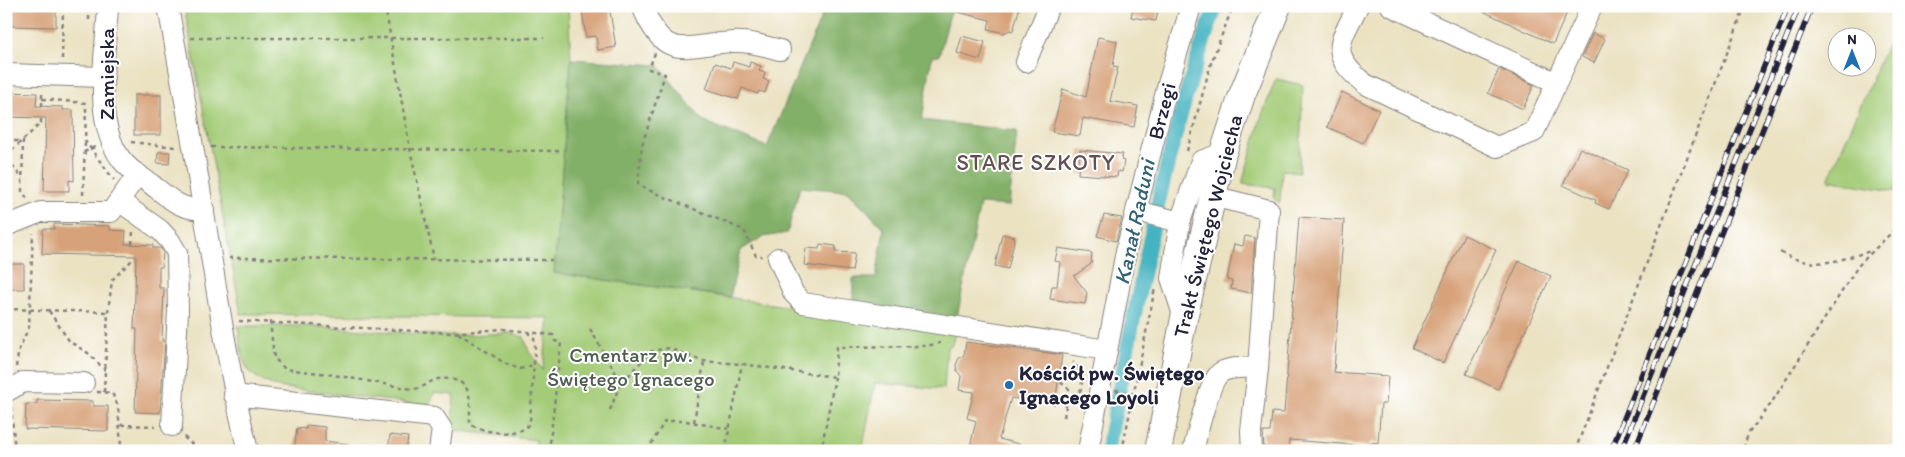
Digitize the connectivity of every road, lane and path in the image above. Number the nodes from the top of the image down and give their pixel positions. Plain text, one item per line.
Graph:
1 (63, 6) edge
2 (108, 6) edge
3 (168, 6) edge
4 (385, 6) edge
5 (642, 6) edge
6 (1049, 6) edge
7 (1191, 6) edge
8 (1278, 6) edge
9 (1358, 6) edge
10 (1391, 6) edge
11 (1592, 6) edge
12 (1745, 6) edge
13 (190, 38) dead end
14 (391, 38) junction
15 (544, 38) dead end
16 (662, 40) junction
17 (780, 50) dead end
18 (1026, 62) dead end
19 (6, 74) edge
20 (62, 76) junction
21 (104, 77) junction
22 (1555, 82) junction
23 (42, 99) dead end
24 (86, 103) dead end
25 (41, 118) dead end
26 (110, 140) junction
27 (6, 141) edge
28 (23, 141) junction
29 (85, 141) dead end
30 (202, 147) junction
31 (410, 150) junction
32 (559, 151) dead end
33 (1223, 152) junction
34 (6, 156) edge
35 (6, 162) edge
36 (138, 174) junction
37 (23, 180) junction
38 (1212, 196) junction
39 (119, 201) junction
40 (204, 210) junction
41 (82, 212) junction
42 (1140, 212) junction
43 (33, 214) junction
44 (1173, 220) junction
45 (1899, 225) edge
46 (6, 226) edge
47 (1871, 251) junction
48 (1780, 252) dead end
49 (131, 256) dead end
50 (231, 258) dead end
51 (778, 258) joint
52 (434, 259) junction
53 (552, 260) dead end
54 (6, 310) edge
55 (31, 310) junction
56 (48, 311) junction
57 (108, 312) junction
58 (1184, 318) junction
59 (220, 321) junction
60 (270, 321) junction
61 (961, 328) junction
62 (590, 329) dead end
63 (458, 332) junction
64 (527, 332) junction
65 (1070, 344) junction
66 (1107, 350) junction
67 (704, 362) junction
68 (742, 364) junction
69 (533, 365) junction
70 (1258, 368) junction
71 (1080, 370) junction
72 (106, 371) junction
73 (834, 377) junction
74 (621, 382) junction
75 (84, 383) joint
76 (10, 389) edge
77 (104, 392) junction
78 (1129, 393) dead end
79 (1076, 394) junction
80 (1134, 394) dead end
81 (234, 395) junction
82 (610, 410) dead end
83 (1064, 417) dead end
84 (694, 422) junction
85 (172, 426) dead end
86 (729, 429) junction
87 (121, 445) dead end
88 (1744, 448) dead end
89 (15, 451) edge
90 (248, 451) edge
91 (439, 451) edge
92 (549, 451) edge
93 (647, 451) edge
94 (725, 451) edge
95 (821, 451) edge
96 (1088, 451) edge
97 (1158, 451) edge
98 (1192, 451) edge
99 (1252, 451) edge
100 (1575, 451) edge

1 - 20 path
2 - 21 street, Zamiejska
3 - 30 street
4 - 14 path
5 - 16 street
6 - 18 street
7 - 42 street, Brzegi
8 - 33 main road, Trakt Świętego Wojciecha
9 - 22 street
10 - 22 street
11 - 22 street
12 - 100 path
13 - 14 path
14 - 15 path
14 - 31 path
16 - 17 street
16 - 51 path
19 - 20 street
20 - 21 street
21 - 26 street, Zamiejska
23 - 24 path
25 - 28 path
26 - 30 path
26 - 36 street, Zamiejska
27 - 28 path
28 - 34 path
28 - 37 path
29 - 41 path
30 - 31 path
30 - 40 street
31 - 32 path
31 - 52 path
33 - 38 main road, Trakt Świętego Wojciecha
33 - 44 street
35 - 37 path
36 - 39 street
36 - 40 street, Zamiejska
37 - 43 path
38 - 58 main road, Trakt Świętego Wojciecha
38 - 70 street
39 - 41 street
39 - 85 street
40 - 59 street
41 - 43 street
42 - 44 street
42 - 66 street, Brzegi
43 - 46 street
43 - 55 path
44 - 58 street
45 - 47 path
47 - 48 path
47 - 88 path
49 - 57 path
50 - 52 path
51 - 61 street
52 - 53 path
54 - 55 path
55 - 56 path
55 - 76 path
56 - 57 path
56 - 72 path
57 - 72 path
58 - 97 main road, Trakt Świętego Wojciecha
59 - 60 path
59 - 81 street
60 - 63 path
60 - 69 path
61 - 65 street
61 - 73 path
62 - 74 path
63 - 64 path
63 - 69 path
64 - 69 path
64 - 92 path
65 - 66 street
65 - 71 path
66 - 96 street, Brzegi
67 - 68 path
67 - 74 path
67 - 84 path
68 - 73 path
68 - 86 path
70 - 98 street
70 - 99 street
71 - 79 path
71 - 79 path
72 - 77 path
73 - 95 path
74 - 82 path
75 - 76 street
75 - 77 path
76 - 89 path
77 - 87 path
78 - 80 path
79 - 83 path
81 - 90 street
81 - 91 street
84 - 86 path
84 - 93 path
86 - 94 path

